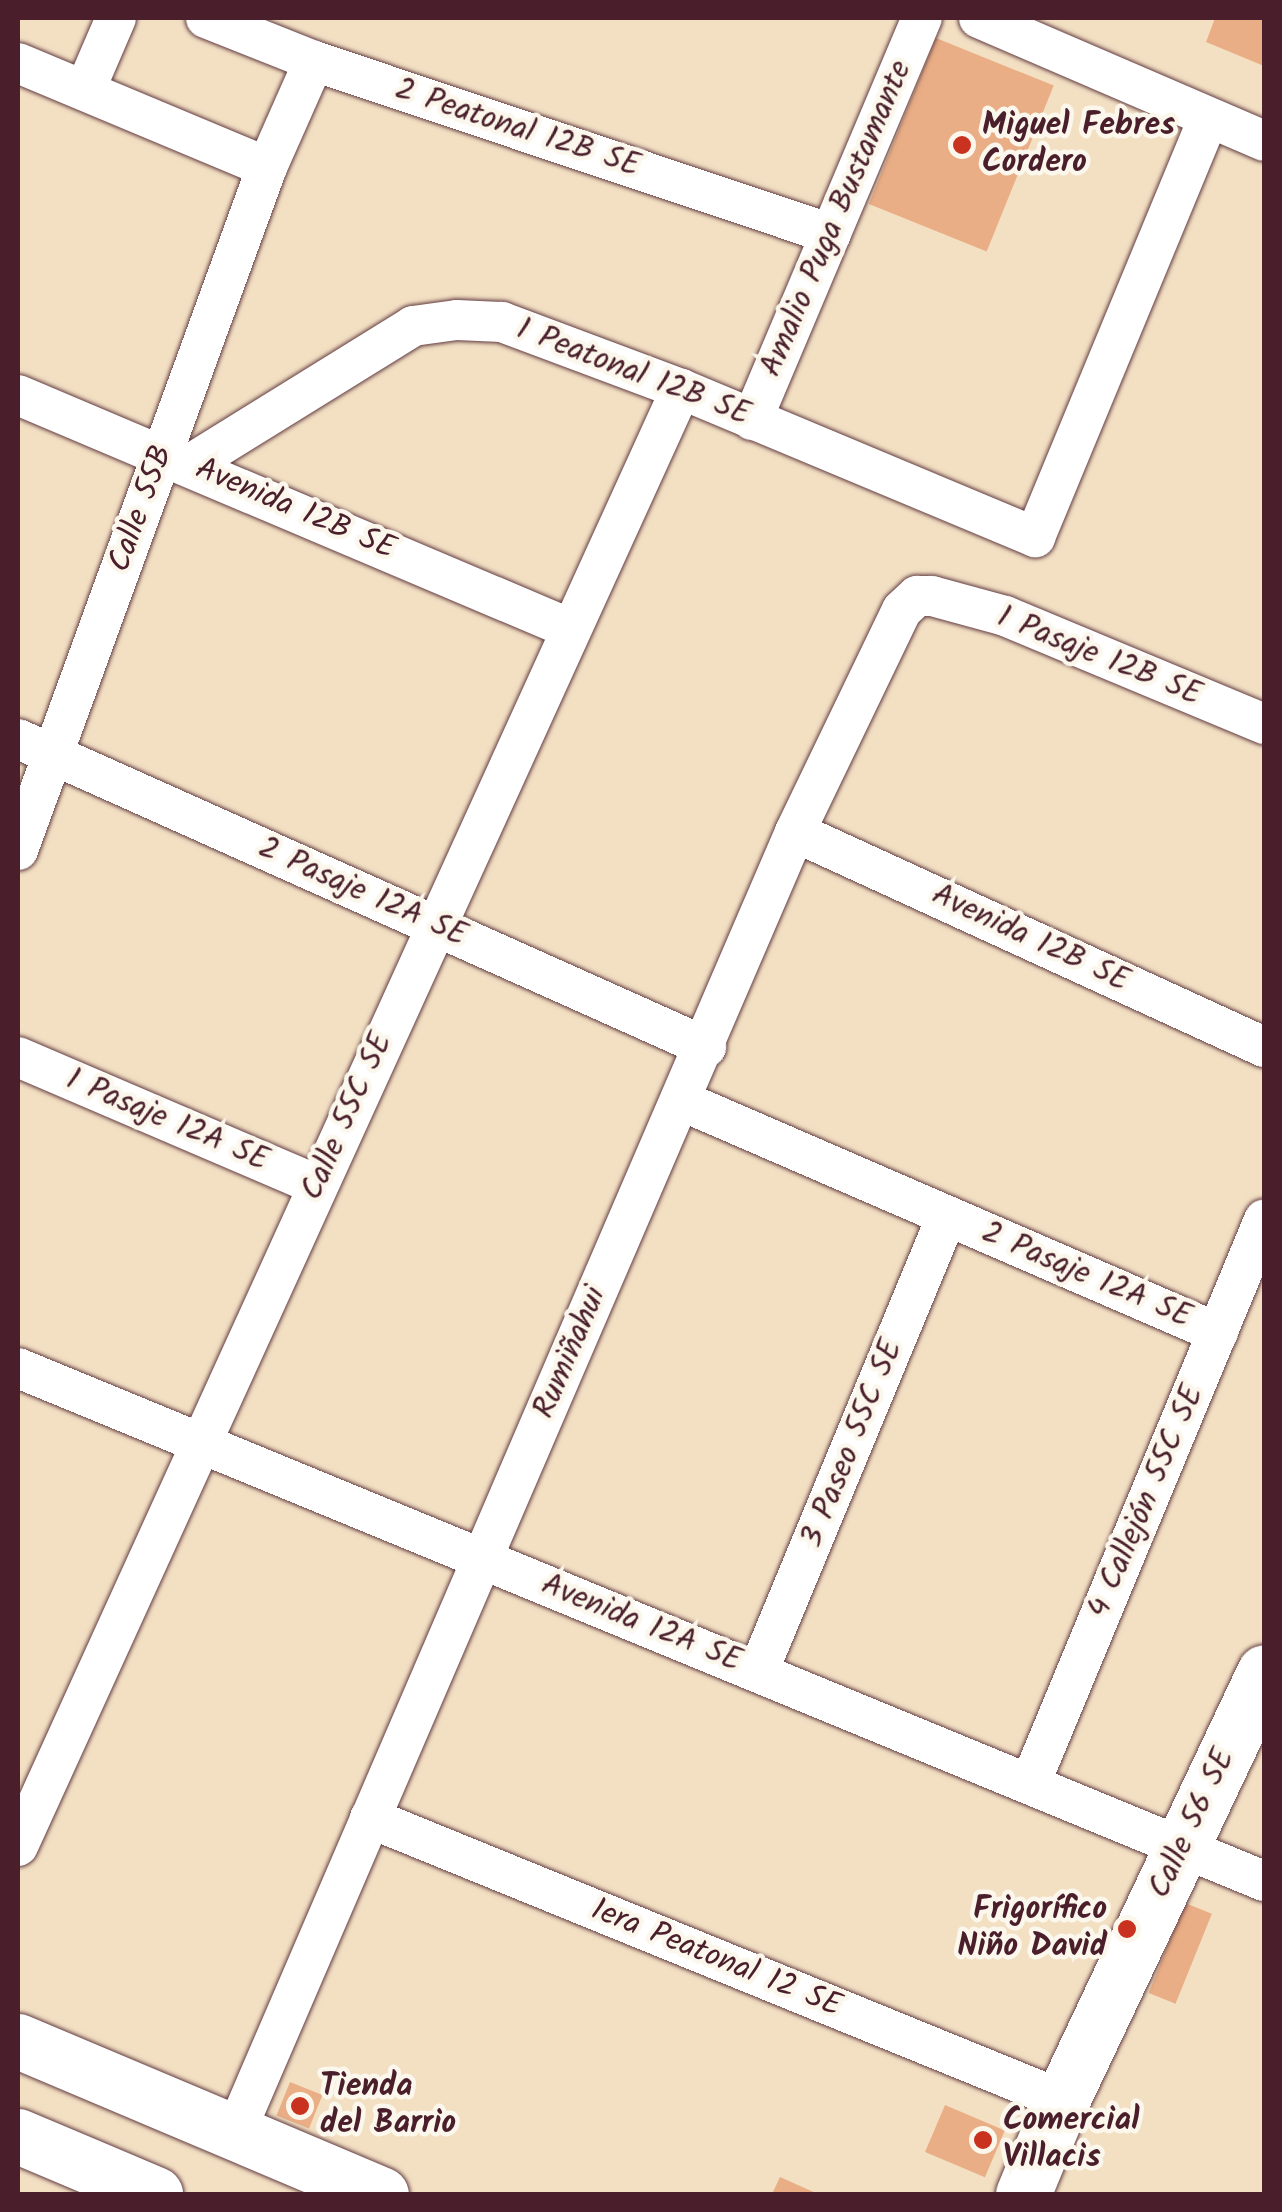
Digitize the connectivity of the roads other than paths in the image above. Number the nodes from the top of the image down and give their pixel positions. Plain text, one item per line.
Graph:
1 (116, 18) edge
2 (206, 18) edge
3 (922, 18) edge
4 (979, 18) edge
5 (314, 61) junction
6 (18, 62) edge
7 (86, 90) junction
8 (1208, 118) junction
9 (1264, 141) edge
10 (267, 167) junction
11 (831, 234) junction
12 (681, 389) junction
13 (18, 395) edge
14 (752, 420) junction
15 (176, 459) junction
16 (932, 596) joint
17 (570, 629) junction
18 (1263, 718) edge
19 (35, 747) edge
20 (795, 832) junction
21 (18, 850) edge
22 (435, 926) junction
23 (1264, 1046) edge
24 (706, 1047) junction
25 (18, 1057) edge
26 (680, 1100) junction
27 (318, 1185) junction
28 (947, 1216) junction
29 (1264, 1220) edge
30 (1218, 1333) junction
31 (18, 1368) edge
32 (200, 1443) junction
33 (482, 1559) junction
34 (758, 1672) junction
35 (1264, 1672) edge
36 (1030, 1784) junction
37 (370, 1818) junction
38 (18, 1846) edge
39 (1182, 1847) junction
40 (1264, 1881) edge
41 (18, 2041) edge
42 (1062, 2100) junction
43 (234, 2133) junction
44 (18, 2136) edge
45 (155, 2194) edge
46 (380, 2194) edge
47 (1023, 2194) edge

1 - 7 street
2 - 5 street, 2 Peatonal 12B SE
3 - 11 street, Amalio Puga Bustamante
4 - 8 street
5 - 10 street, Calle 55B
5 - 11 street, 2 Peatonal 12B SE
6 - 7 street
7 - 10 street
8 - 9 street
8 - 14 street, 1 Peatonal 12B SE
10 - 15 street, Calle 55B
11 - 14 street, Amalio Puga Bustamante
12 - 14 street, 1 Peatonal 12B SE
12 - 15 street, 1 Peatonal 12B SE
12 - 17 street, Calle 55C SE
13 - 15 street, Avenida 12B SE
15 - 17 street, Avenida 12B SE
15 - 19 street, Calle 55B
16 - 18 street, 1 Pasaje 12B SE
16 - 20 street, Rumiñahui
17 - 22 street, Calle 55C SE
19 - 21 street, Calle 55B
19 - 22 street, 2 Pasaje 12A SE
20 - 23 street, Avenida 12B SE
20 - 24 street, Rumiñahui
22 - 24 street, 2 Pasaje 12A SE
22 - 27 street, Calle 55C SE
24 - 26 street, Rumiñahui
25 - 27 street, 1 Pasaje 12A SE
26 - 28 street, 2 Pasaje 12A SE
26 - 33 street, Rumiñahui
27 - 32 street, Calle 55C SE
28 - 30 street, 2 Pasaje 12A SE
28 - 34 street, 3 Paseo 55C SE
29 - 30 street, 4 Callejón 55C SE
30 - 36 street, 4 Callejón 55C SE
31 - 32 street, Avenida 12A SE
32 - 33 street, Avenida 12A SE
32 - 38 street, Calle 55C SE
33 - 34 street, Avenida 12A SE
33 - 37 street, Rumiñahui
34 - 36 street, Avenida 12A SE
35 - 39 street, Calle 56 SE
36 - 39 street, Avenida 12A SE
37 - 42 street, 1era Peatonal 12 SE
37 - 43 street, Rumiñahui
39 - 40 street, Avenida 12A SE
39 - 42 street, Calle 56 SE
41 - 43 street
42 - 47 street, Calle 56 SE
43 - 46 street
44 - 45 street

